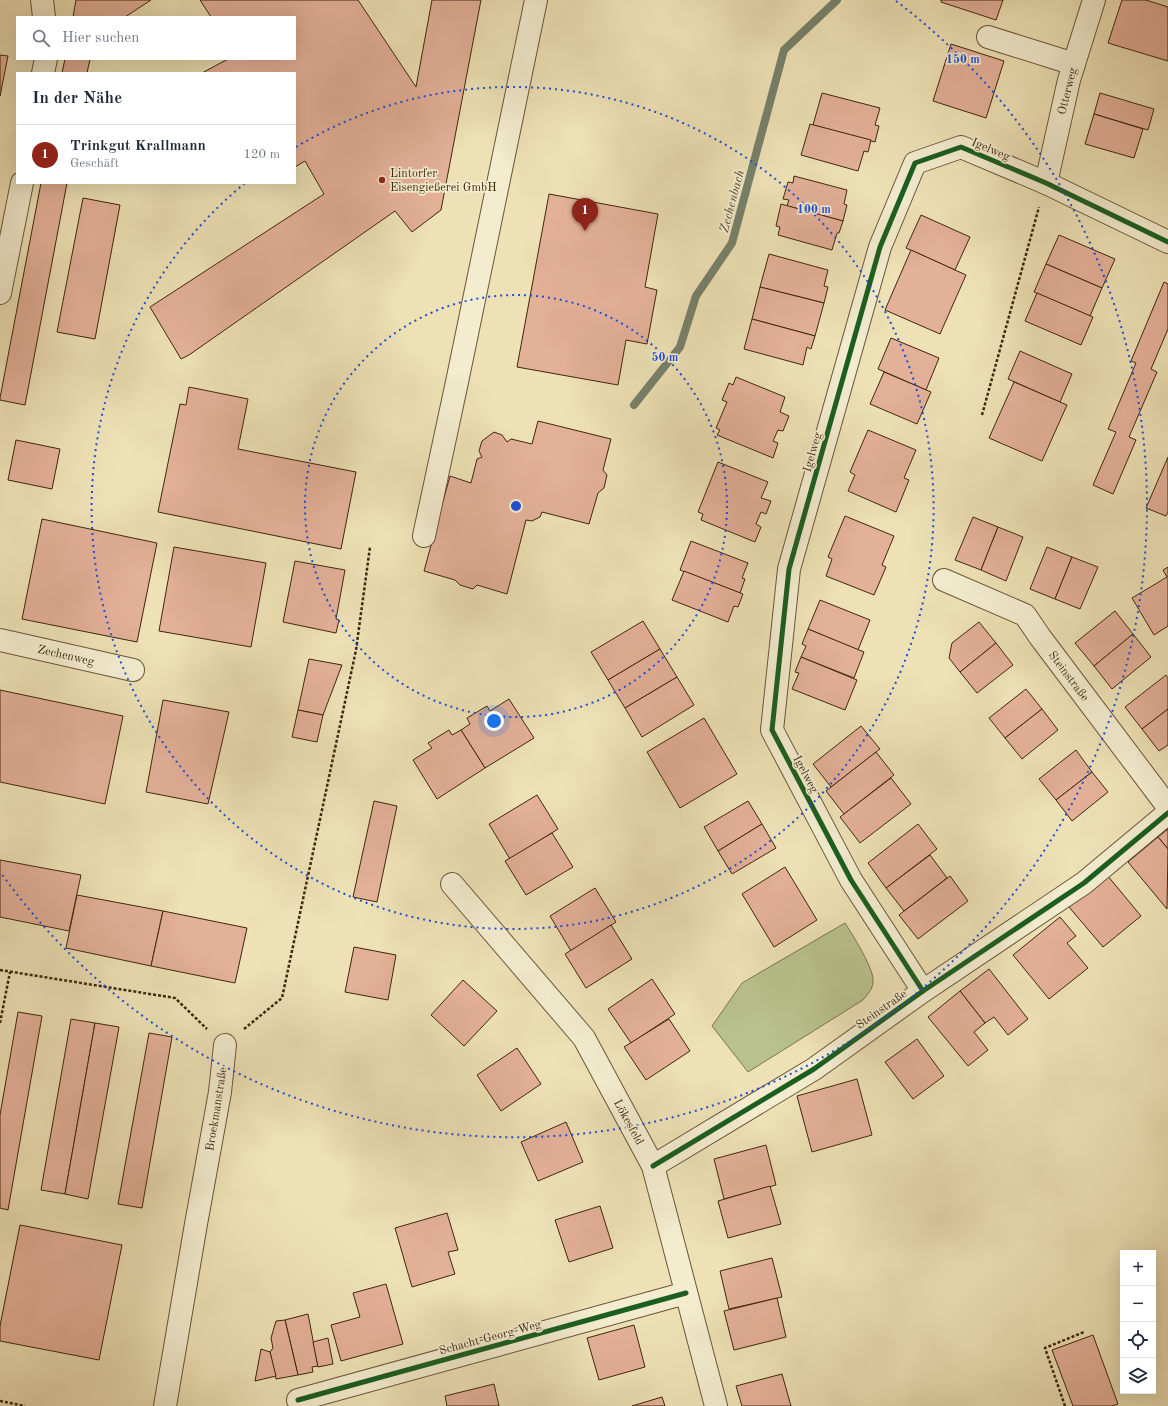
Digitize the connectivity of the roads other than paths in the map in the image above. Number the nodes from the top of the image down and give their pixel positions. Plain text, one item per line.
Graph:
1 (42, 0) edge
2 (536, 0) edge
3 (1094, 0) edge
4 (44, 16) edge
5 (988, 37) dead end
6 (46, 60) edge
7 (1074, 64) junction
8 (43, 72) edge
9 (22, 184) edge
10 (1046, 184) junction
11 (1168, 242) edge
12 (0, 293) edge
13 (424, 536) dead end
14 (944, 580) dead end
15 (0, 640) edge
16 (133, 670) dead end
17 (1168, 807) edge
18 (1168, 812) edge
19 (452, 884) dead end
20 (924, 991) junction
21 (225, 1045) road end
22 (653, 1166) junction
23 (686, 1293) junction
24 (298, 1400) dead end
25 (165, 1406) edge
26 (716, 1406) edge

1 - 4 street
2 - 13 street
3 - 7 street, Otterweg
5 - 7 street
6 - 8 street
7 - 10 street, Otterweg
9 - 12 street
10 - 11 street, Igelweg
10 - 20 street, Igelweg
14 - 17 street, Steinstraße
15 - 16 street, Zechenweg
18 - 20 street, Steinstraße
19 - 22 street, Lökesfeld
20 - 22 street, Steinstraße
21 - 25 street, Broekmanstraße
22 - 23 street, Lökesfeld
23 - 24 street, Schacht-Georg-Weg
23 - 26 street, Lökesfeld

